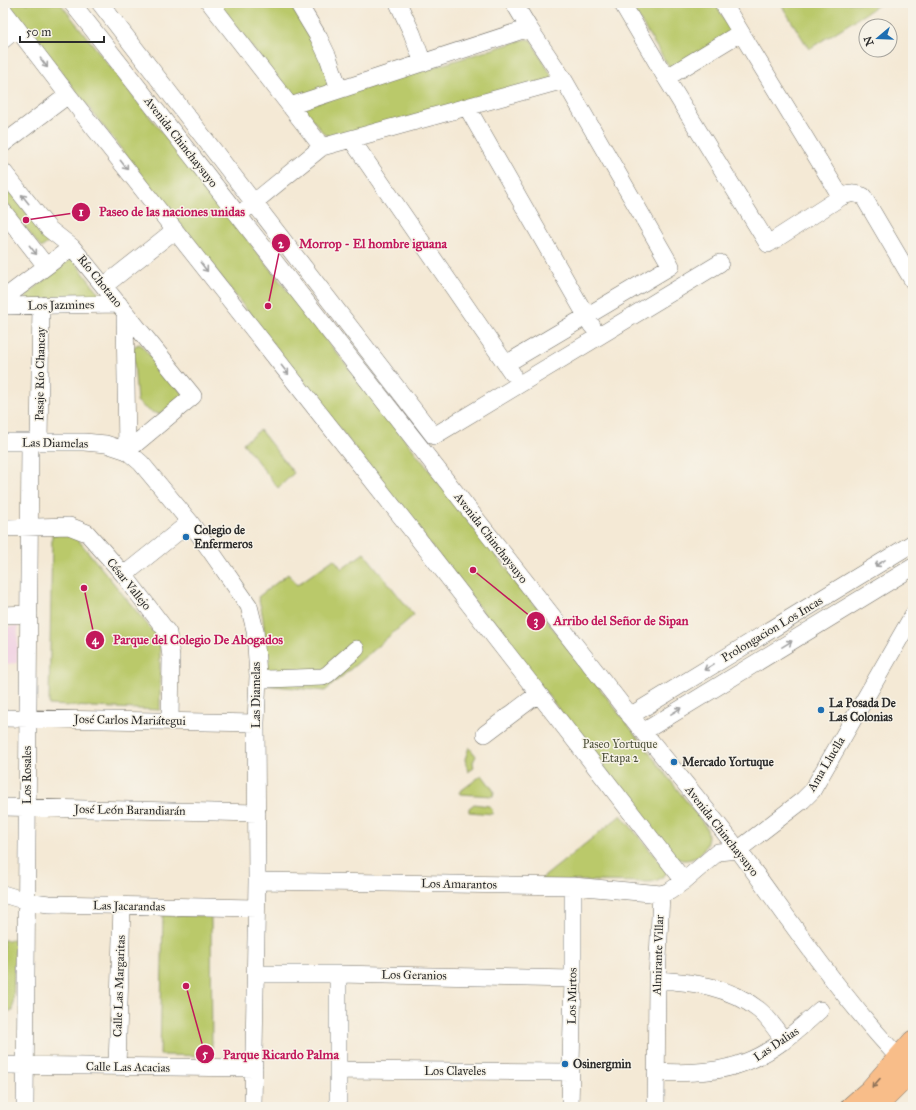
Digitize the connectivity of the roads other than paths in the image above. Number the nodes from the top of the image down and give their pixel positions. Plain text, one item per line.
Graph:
1 (72, 3) edge
2 (100, 3) edge
3 (210, 3) edge
4 (298, 3) edge
5 (398, 3) edge
6 (514, 3) edge
7 (622, 3) edge
8 (723, 3) edge
9 (3, 10) edge
10 (17, 28) junction
11 (529, 28) junction
12 (740, 33) junction
13 (3, 40) edge
14 (423, 63) junction
15 (666, 78) junction
16 (564, 80) junction
17 (339, 89) junction
18 (68, 95) junction
19 (290, 106) junction
20 (467, 107) junction
21 (351, 139) junction
22 (3, 144) edge
23 (322, 147) junction
24 (3, 172) edge
25 (842, 197) junction
26 (254, 202) junction
27 (3, 211) edge
28 (238, 215) junction
29 (175, 230) junction
30 (72, 247) junction
31 (720, 263) dead end
32 (46, 266) junction
33 (913, 281) edge
34 (104, 286) junction
35 (3, 299) edge
36 (41, 305) junction
37 (3, 306) edge
38 (122, 308) junction
39 (587, 316) junction
40 (598, 336) junction
41 (506, 364) junction
42 (520, 384) junction
43 (3, 442) edge
44 (34, 442) junction
45 (127, 451) junction
46 (190, 522) junction
47 (29, 527) junction
48 (3, 528) edge
49 (913, 543) edge
50 (913, 567) edge
51 (124, 575) junction
52 (28, 614) junction
53 (3, 615) edge
54 (913, 615) edge
55 (356, 649) dead end
56 (258, 676) junction
57 (538, 694) junction
58 (630, 716) junction
59 (3, 718) edge
60 (28, 718) junction
61 (170, 721) junction
62 (256, 723) junction
63 (643, 732) junction
64 (485, 734) dead end
65 (3, 807) edge
66 (27, 808) junction
67 (257, 813) junction
68 (738, 850) junction
69 (684, 880) junction
70 (257, 881) junction
71 (573, 886) junction
72 (3, 894) edge
73 (661, 894) junction
74 (26, 901) junction
75 (122, 906) junction
76 (256, 908) junction
77 (255, 974) junction
78 (338, 974) junction
79 (573, 979) junction
80 (657, 980) junction
81 (820, 1010) dead end
82 (784, 1041) junction
83 (913, 1041) edge
84 (3, 1066) edge
85 (25, 1066) junction
86 (117, 1067) junction
87 (909, 1067) edge
88 (254, 1068) junction
89 (339, 1070) junction
90 (571, 1072) junction
91 (656, 1072) junction
92 (25, 1107) edge
93 (253, 1107) edge
94 (338, 1107) edge
95 (570, 1107) edge
96 (656, 1107) edge
97 (851, 1107) edge
98 (876, 1107) edge

1 - 28 street, Avenida Chinchaysuyo
2 - 26 street
3 - 19 street
4 - 17 street
5 - 14 street
6 - 11 street
7 - 15 street
8 - 12 street
9 - 10 street
10 - 13 street
10 -> 18 street
11 - 14 street
11 - 16 street
12 - 15 street
12 - 25 street
14 - 17 street
15 - 25 street
16 - 20 street
16 - 39 street
17 - 19 street
18 - 22 street
18 -> 29 street
19 - 23 street
20 - 21 street
20 - 39 street
21 - 23 street
21 - 41 street
23 - 26 street
30 -> 24 street, Río Chotano
25 - 33 street
26 - 28 street
26 - 42 street
27 -> 32 street
28 - 58 street, Avenida Chinchaysuyo
29 - 34 street, Los Jazmines
29 -> 57 street
30 - 32 street, Los Jazmines
30 - 34 street, Río Chotano
31 - 40 street
32 - 35 street, Los Jazmines
34 - 38 street, Río Chotano
36 - 37 street, Los Jazmines
36 - 38 street, Los Jazmines
36 - 44 street, Pasaje Río Chancay
38 - 45 street
38 - 45 street, Río Chotano
39 - 40 street
39 - 41 street
40 - 42 street
41 - 42 street
43 - 44 street, Las Diamelas
44 - 45 street, Las Diamelas
44 - 47 street, Los Rosales
45 - 46 street, Las Diamelas
46 - 51 street
46 - 56 street, Las Diamelas
47 - 48 street, César Vallejo
47 - 51 street, César Vallejo
47 - 52 street, Los Rosales
49 -> 58 street, Prolongacion Los Incas
63 -> 50 street, Prolongacion Los Incas
51 - 61 street, César Vallejo
52 - 53 street
52 - 60 street, Los Rosales
54 - 68 street, Ama Lluclla
55 - 56 street
56 - 62 street, Las Diamelas
57 - 64 street
57 - 69 street
58 - 63 street, Avenida Chinchaysuyo
59 - 60 street, José Carlos Mariátegui
60 - 61 street, José Carlos Mariátegui
60 - 66 street, Los Rosales
61 - 62 street, José Carlos Mariátegui
62 - 67 street, Las Diamelas
63 - 68 street, Avenida Chinchaysuyo
65 - 66 street, José León Barandiarán
66 - 67 street, José León Barandiarán
66 - 74 street, Los Rosales
67 - 70 street, Las Diamelas
68 - 69 street
68 - 87 street, Avenida Chinchaysuyo
69 - 73 street
70 - 71 street, Los Amarantos
70 - 76 street, Las Diamelas
71 - 73 street, Los Amarantos
71 - 79 street, Los Mirtos
72 - 74 street, Las Jacarandas
73 - 80 street, Almirante Villar
74 - 75 street, Las Jacarandas
74 - 85 street, Los Rosales
75 - 76 street, Las Jacarandas
75 - 86 street, Calle Las Margaritas
76 - 77 street, Las Diamelas
77 - 78 street, Los Geranios
77 - 88 street, Las Diamelas
78 - 79 street, Los Geranios
78 - 89 street
79 - 90 street, Los Mirtos
80 - 82 street
80 - 91 street, Almirante Villar
81 - 82 street, Las Dalias
82 - 91 street, Las Dalias
83 - 87 main road
84 - 85 street, Calle Las Acacias
85 - 86 street, Calle Las Acacias
85 - 92 street, Los Rosales
86 - 88 street, Calle Las Acacias
87 -> 97 main road
87 - 98 main road
88 - 93 street, Las Diamelas
89 - 90 street, Los Claveles
89 - 94 street
90 - 95 street, Los Mirtos
91 - 96 street, Almirante Villar

